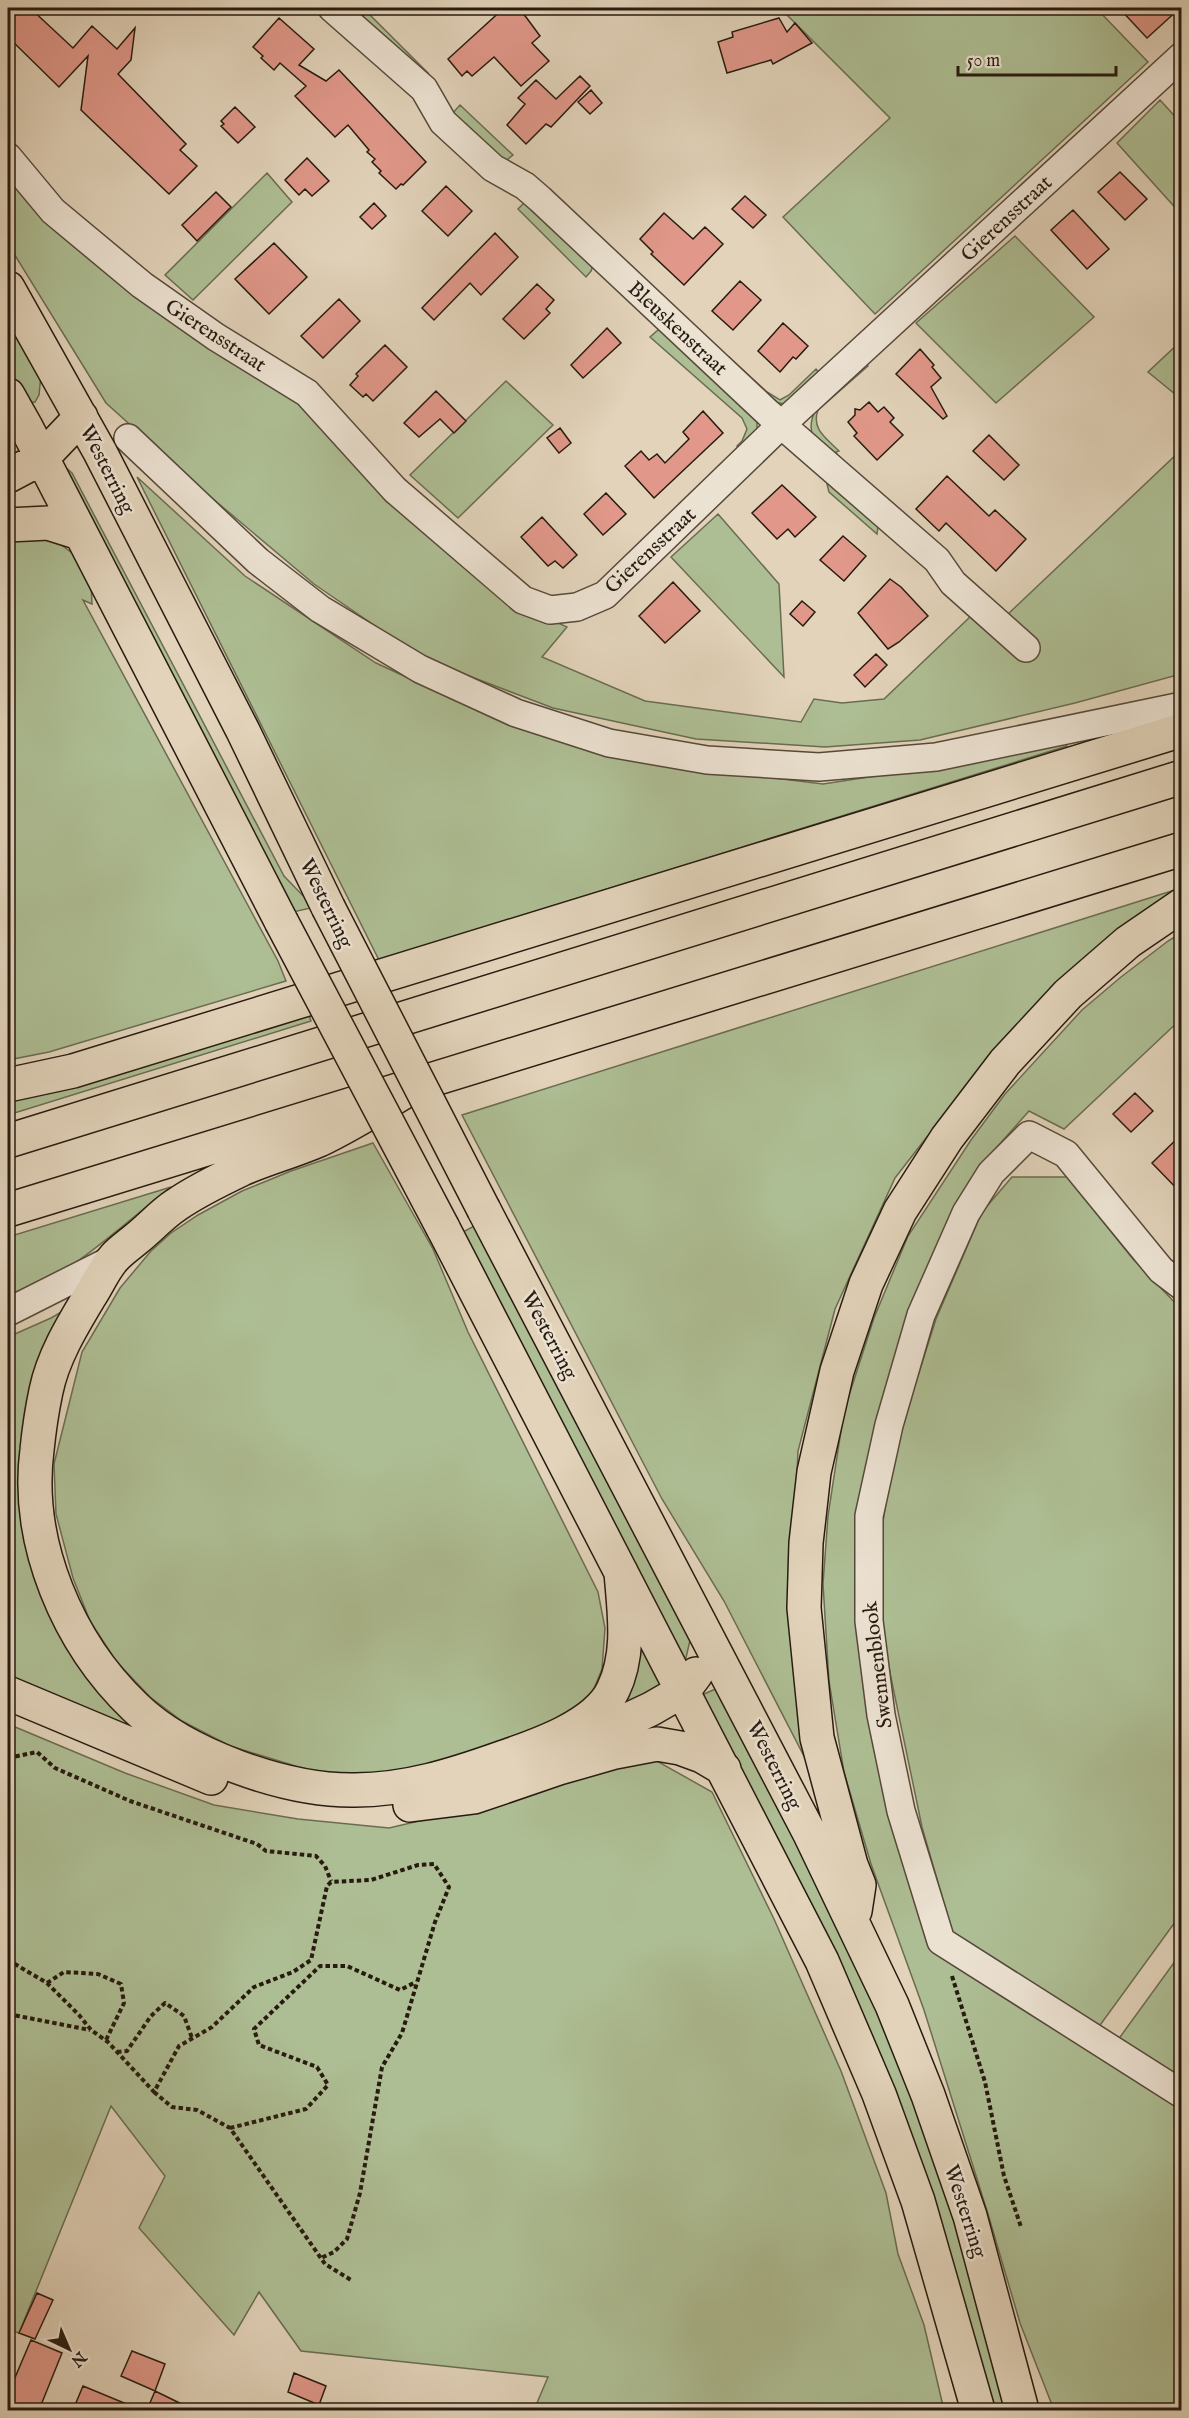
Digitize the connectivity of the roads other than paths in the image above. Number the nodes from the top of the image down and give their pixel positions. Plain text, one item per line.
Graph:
1 (332, 8) edge
2 (1182, 56) edge
3 (8, 157) edge
4 (8, 288) edge
5 (8, 394) edge
6 (81, 417) junction
7 (782, 424) junction
8 (17, 432) edge
9 (128, 438) dead end
10 (42, 458) junction
11 (8, 476) edge
12 (8, 525) edge
13 (80, 533) junction
14 (1026, 648) dead end
15 (1182, 706) edge
16 (1182, 730) edge
17 (1182, 777) edge
18 (1182, 849) edge
19 (1182, 905) edge
20 (417, 1084) junction
21 (8, 1086) edge
22 (8, 1141) edge
23 (8, 1210) edge
24 (113, 1259) junction
25 (1182, 1286) edge
26 (8, 1312) edge
27 (621, 1572) junction
28 (710, 1639) junction
29 (684, 1690) junction
30 (8, 1693) edge
31 (724, 1769) junction
32 (445, 1799) junction
33 (853, 1922) junction
34 (1182, 2094) edge
35 (978, 2410) edge
36 (1022, 2410) edge

1 - 7 street, Bleuskenstraat
2 - 7 street, Gierensstraat
3 - 7 street, Gierensstraat
4 - 6 highway, Westerring
5 - 8 highway, Westerring
6 - 8 highway
6 - 10 highway
6 - 28 highway, Westerring, bridge
7 - 14 street, Bleuskenstraat
8 - 10 highway, Westerring
9 - 15 street
10 - 11 highway
10 - 13 highway, Westerring
12 - 13 highway
13 - 27 highway, Westerring, bridge
16 - 21 highway
17 - 22 highway
18 - 20 highway
19 - 33 highway
20 - 23 highway
20 - 24 highway
24 - 26 street
24 - 27 highway
25 - 34 street, Swennenblook
27 - 29 highway, Westerring
28 - 29 highway
28 - 33 highway, Westerring
29 - 31 highway, Westerring
29 - 32 highway
30 - 32 highway
31 - 32 highway
31 - 35 highway, Westerring
33 - 36 highway, Westerring

